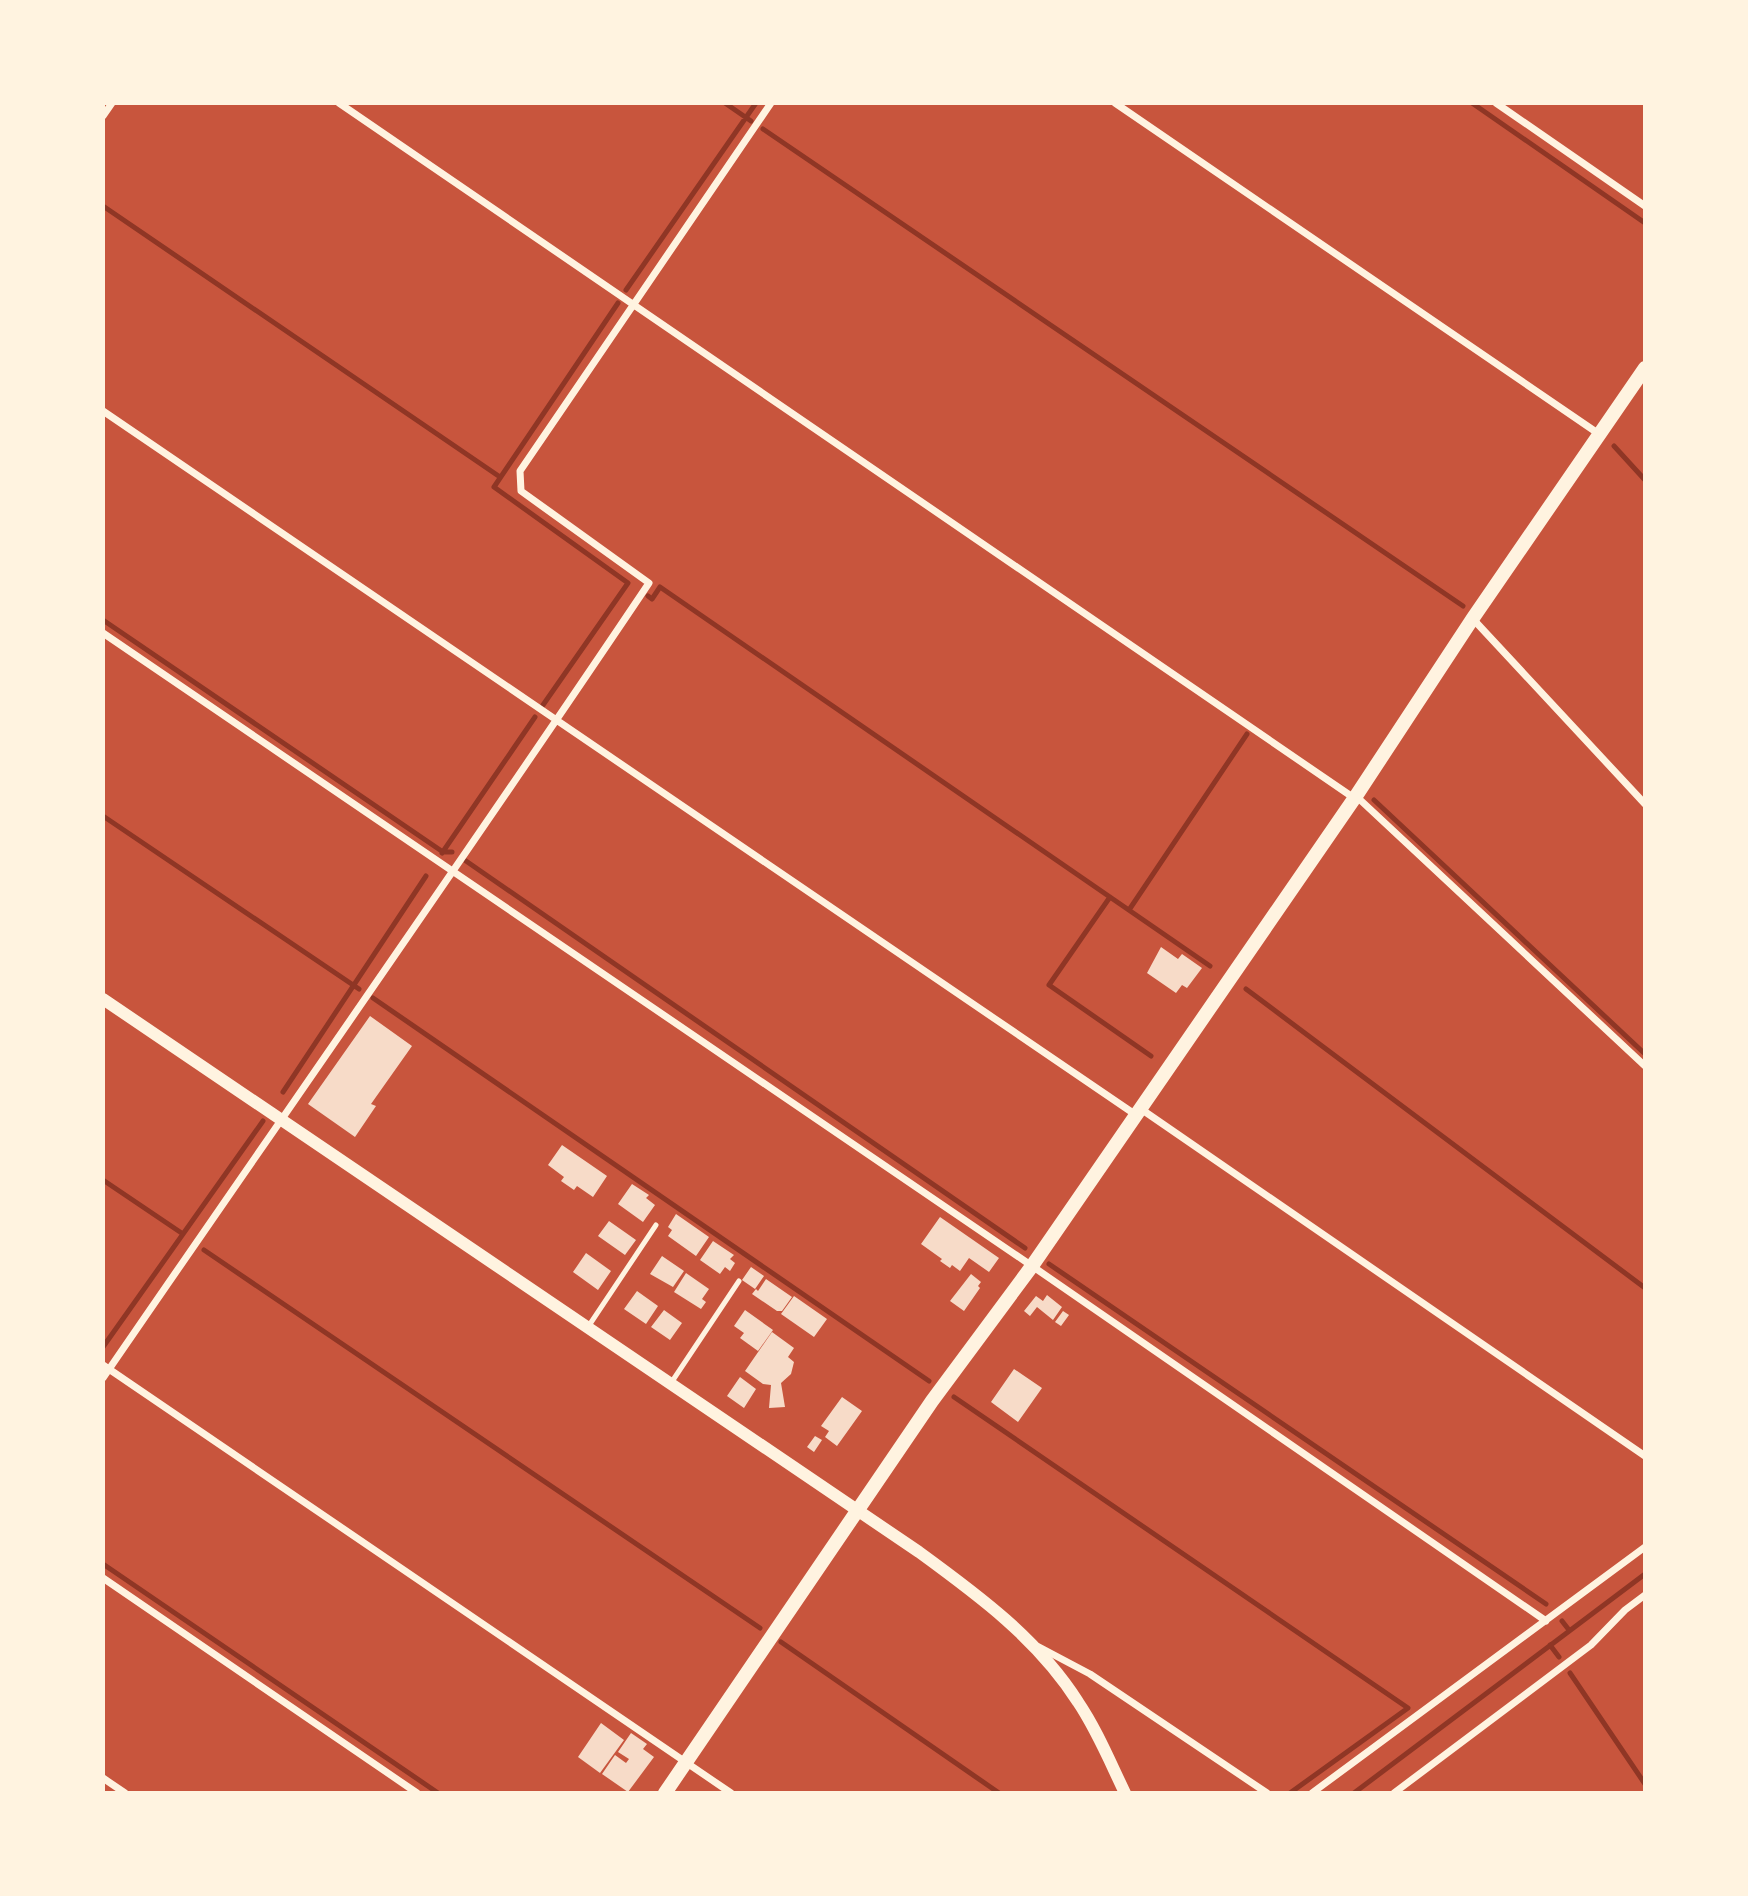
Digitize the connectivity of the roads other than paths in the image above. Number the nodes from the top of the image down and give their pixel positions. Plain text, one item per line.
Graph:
1 (112, 103) edge
2 (339, 103) edge
3 (772, 103) edge
4 (1115, 103) edge
5 (1496, 103) edge
6 (103, 116) edge
7 (1645, 205) edge
8 (634, 303) junction
9 (1645, 368) edge
10 (103, 411) edge
11 (1599, 434) junction
12 (1473, 618) junction
13 (103, 633) edge
14 (557, 722) junction
15 (1355, 797) junction
16 (1645, 804) edge
17 (454, 871) junction
18 (103, 999) edge
19 (1645, 1066) edge
20 (1138, 1112) junction
21 (280, 1119) junction
22 (656, 1225) dead end
23 (1032, 1266) junction
24 (739, 1281) dead end
25 (588, 1328) junction
26 (106, 1367) edge
27 (103, 1378) edge
28 (670, 1384) junction
29 (1645, 1456) edge
30 (858, 1512) junction
31 (1645, 1547) edge
32 (103, 1577) edge
33 (1645, 1595) edge
34 (1546, 1621) junction
35 (1029, 1642) junction
36 (685, 1762) junction
37 (103, 1778) edge
38 (125, 1793) edge
39 (417, 1793) edge
40 (665, 1793) edge
41 (731, 1793) edge
42 (1125, 1793) edge
43 (1267, 1793) edge
44 (1312, 1793) edge
45 (1394, 1793) edge

1 - 6 street
2 - 8 street
3 - 8 street
4 - 11 street
5 - 7 street
8 - 14 street
8 - 15 street
9 - 11 main road
10 - 14 street
11 - 12 main road
12 - 15 main road
12 - 16 street
13 - 17 street
14 - 17 street
14 - 20 street
15 - 19 street
15 - 20 main road
17 - 21 street
17 - 23 street
18 - 21 street
20 - 23 main road
20 - 29 street
21 - 25 street
21 - 26 street
22 - 25 lane
23 - 30 main road
23 - 34 street
24 - 28 lane
25 - 28 street
26 - 27 street
26 - 36 street
28 - 30 street
30 - 35 street
30 - 36 main road
31 - 34 street
32 - 39 street
33 - 45 street
34 - 44 street
35 - 42 street
35 - 43 street
36 - 40 main road
36 - 41 street
37 - 38 street

